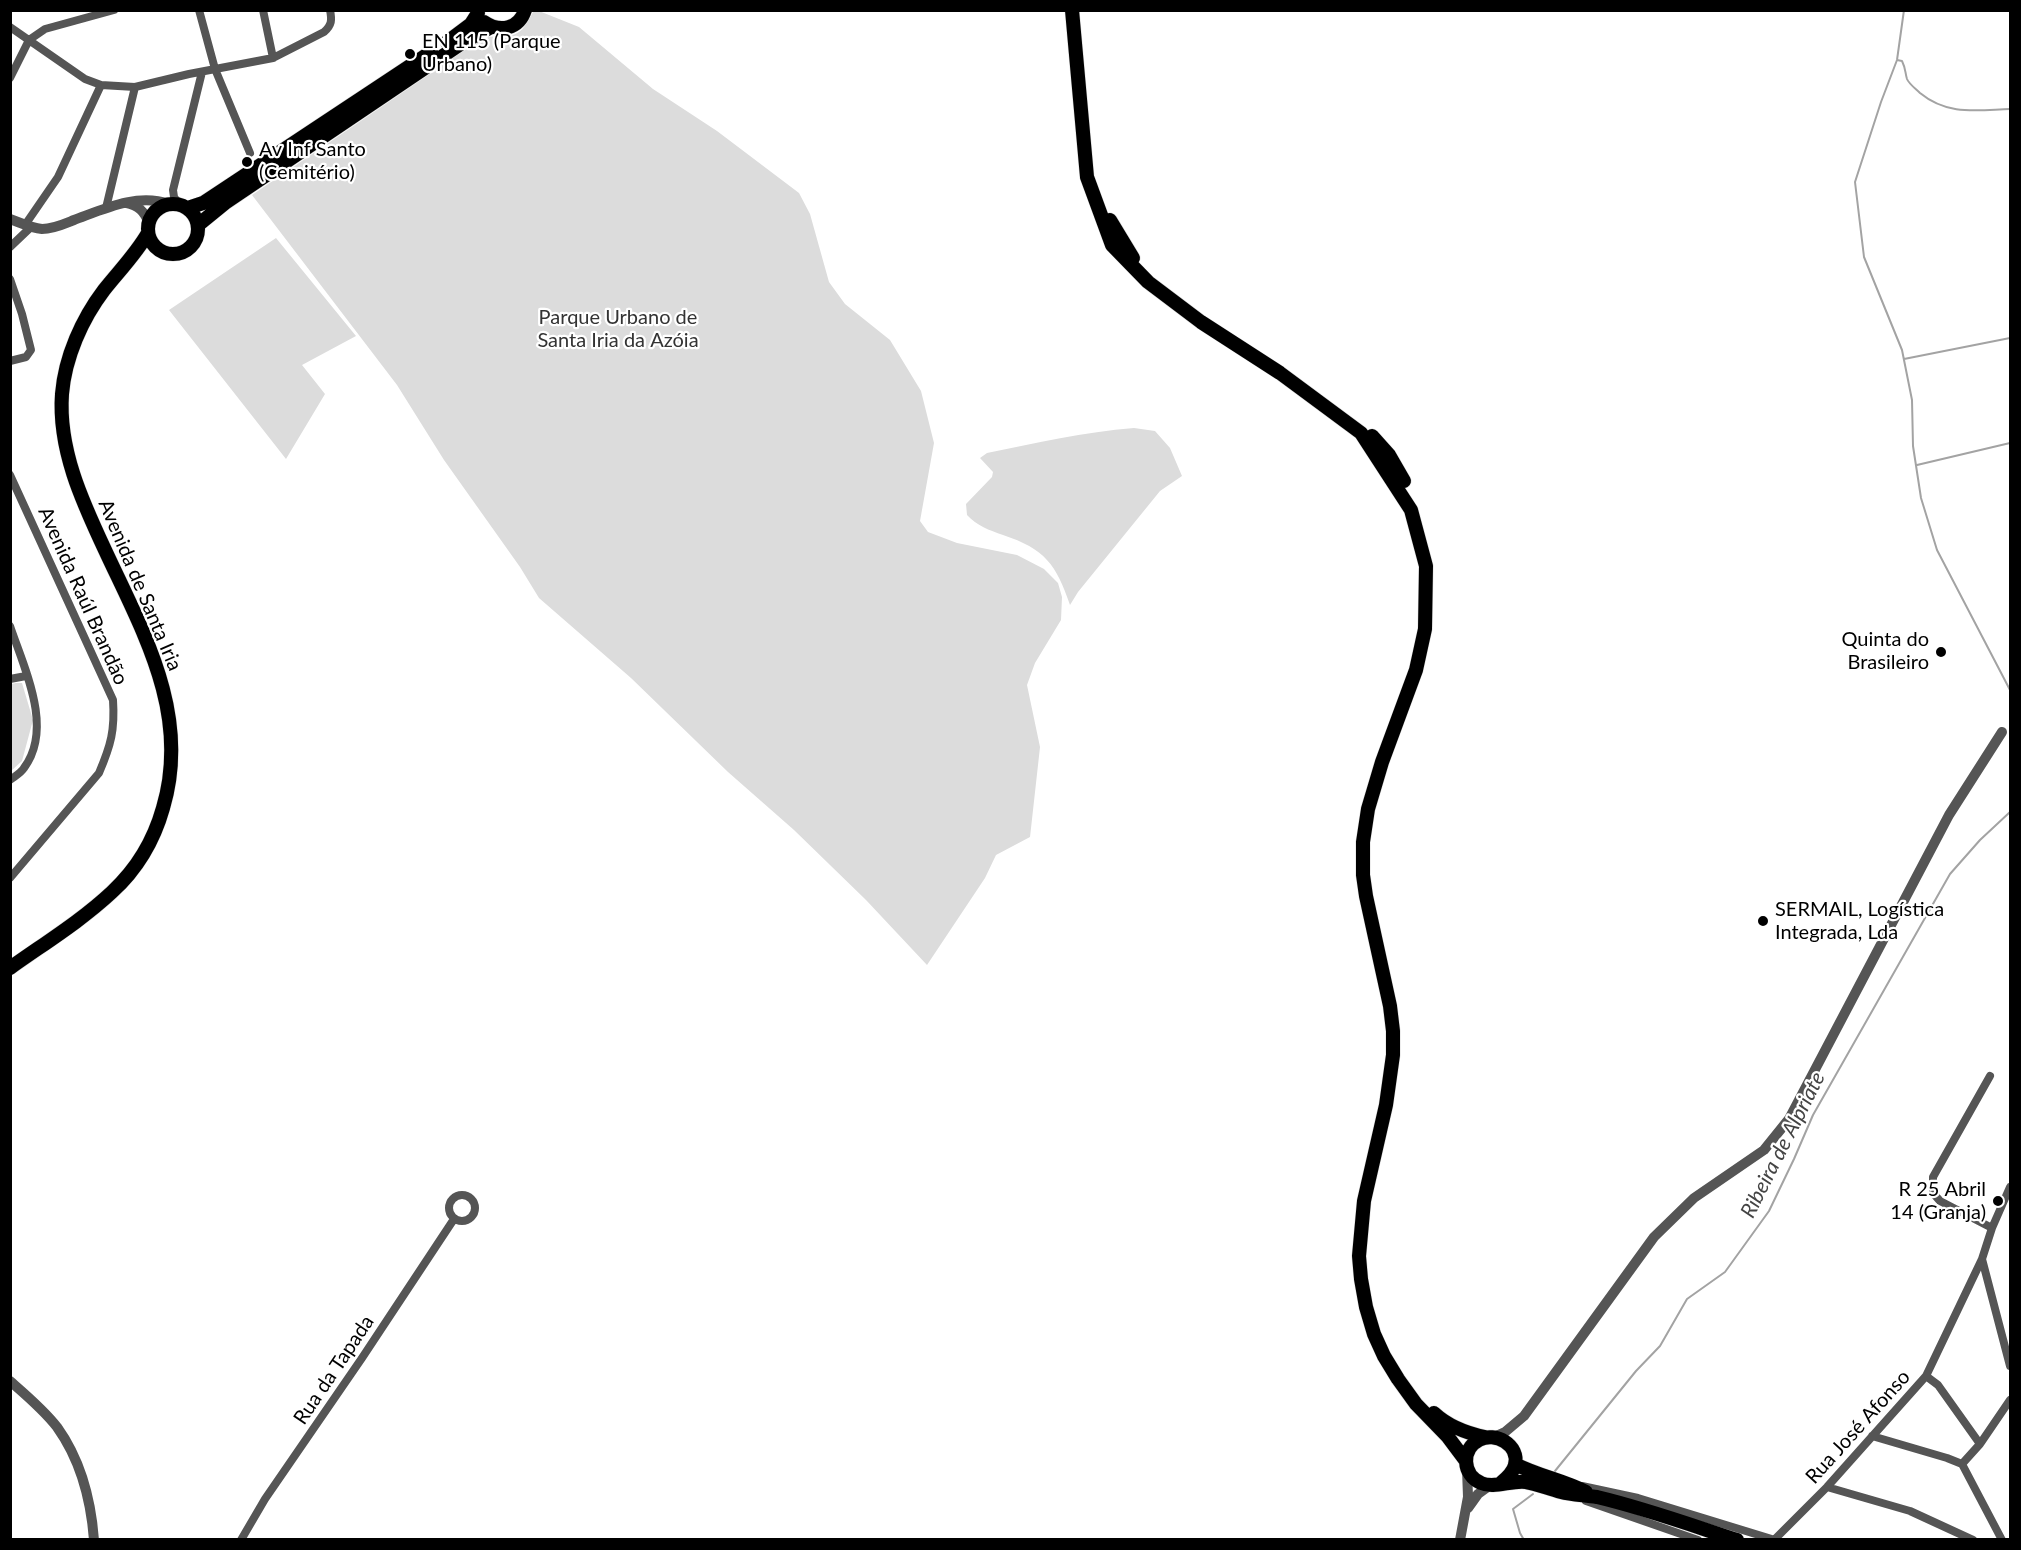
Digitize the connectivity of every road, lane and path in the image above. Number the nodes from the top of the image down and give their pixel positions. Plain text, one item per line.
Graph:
1 (71, 10) edge
2 (114, 10) edge
3 (199, 10) edge
4 (263, 10) edge
5 (330, 10) edge
6 (525, 10) edge
7 (1072, 10) edge
8 (1081, 10) edge
9 (477, 12) edge
10 (72, 22) junction
11 (10, 27) edge
12 (491, 27) junction
13 (29, 40) junction
14 (273, 58) junction
15 (215, 69) junction
16 (202, 72) junction
17 (10, 78) edge
18 (100, 85) junction
19 (135, 87) junction
20 (250, 153) dead end
21 (126, 203) junction
22 (179, 206) junction
23 (106, 208) junction
24 (10, 219) edge
25 (198, 225) junction
26 (28, 226) junction
27 (149, 228) junction
28 (10, 247) edge
29 (159, 250) junction
30 (117, 274) junction
31 (10, 279) edge
32 (10, 362) edge
33 (10, 475) edge
34 (10, 627) edge
35 (26, 676) junction
36 (10, 679) edge
37 (2006, 731) edge
38 (10, 780) edge
39 (10, 878) edge
40 (10, 968) edge
41 (1990, 1076) dead end
42 (2010, 1187) edge
43 (454, 1219) dead end
44 (1992, 1228) junction
45 (1982, 1259) junction
46 (2010, 1366) edge
47 (1926, 1376) junction
48 (10, 1381) edge
49 (2010, 1400) edge
50 (1419, 1402) junction
51 (1524, 1416) junction
52 (1872, 1436) junction
53 (1490, 1437) junction
54 (1980, 1444) junction
55 (1513, 1450) junction
56 (1515, 1464) junction
57 (1962, 1464) junction
58 (1466, 1465) junction
59 (1495, 1484) junction
60 (1827, 1487) junction
61 (1567, 1489) junction
62 (1466, 1511) junction
63 (94, 1539) edge
64 (241, 1539) edge
65 (1460, 1539) edge
66 (1698, 1539) edge
67 (1737, 1539) edge
68 (1775, 1539) edge
69 (1973, 1539) edge
70 (2002, 1539) edge

1 - 10 street
2 - 10 street
3 - 15 street
4 - 14 street
5 - 14 street
6 - 12 main road
7 - 50 main road
8 - 50 main road
9 - 12 main road
9 - 22 main road
10 - 13 street
11 - 13 street
12 - 25 main road
13 - 17 street
13 - 18 street
14 - 15 street
15 - 16 street
15 - 20 street
16 - 19 street
16 - 22 street
18 - 19 street
18 - 26 street
19 - 23 street
21 - 22 street
21 - 23 street
21 - 27 street
22 - 25 main road
22 - 27 main road
23 - 26 street
24 - 26 street
25 - 29 main road
26 - 28 street
27 - 29 main road
27 - 30 main road, Avenida de Santa Iria
29 - 30 main road, Avenida de Santa Iria
30 - 40 main road, Avenida de Santa Iria
31 - 32 street
33 - 39 street, Avenida Raúl Brandão
34 - 35 street
35 - 36 street
35 - 38 street
37 - 51 street
41 - 44 street
42 - 44 street, Rua José Afonso
43 - 64 street, Rua da Tapada
44 - 45 street, Rua José Afonso
45 - 46 street
45 - 47 street, Rua José Afonso
47 - 52 street, Rua José Afonso
47 - 54 street
48 - 63 street
49 - 54 street
50 - 53 main road
50 - 58 main road
51 - 53 street
51 - 55 street
52 - 57 street
52 - 60 street, Rua José Afonso
53 - 55 main road
53 - 58 main road
54 - 57 street
55 - 56 main road
56 - 59 main road
56 - 61 main road
57 - 70 street
58 - 59 main road
58 - 62 street
59 - 61 main road
59 - 62 street
60 - 68 street, Rua José Afonso
60 - 69 street
61 - 66 street
61 - 67 main road
61 - 68 street
62 - 65 street

